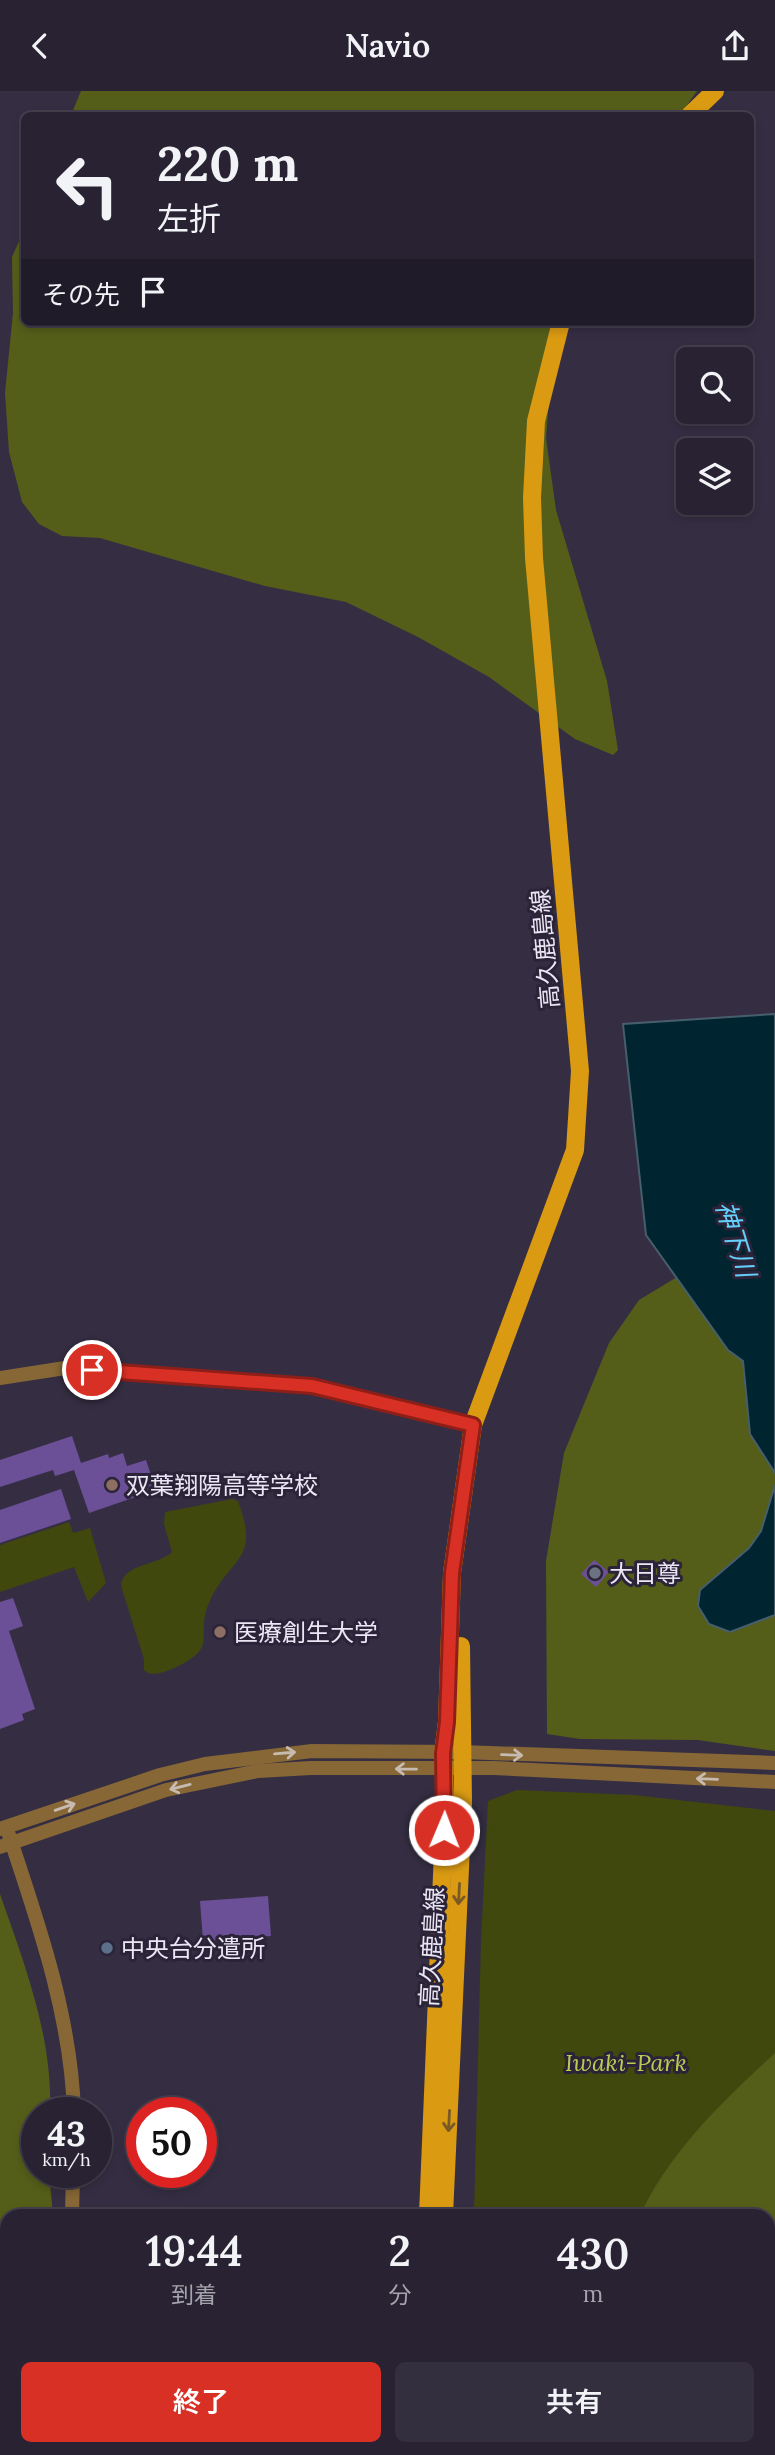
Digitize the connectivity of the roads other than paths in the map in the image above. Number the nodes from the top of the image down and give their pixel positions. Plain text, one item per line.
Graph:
1 (715, 91) edge
2 (693, 112) edge
3 (560, 326) edge
4 (0, 1378) edge
5 (473, 1425) junction
6 (456, 1556) junction
7 (443, 1761) junction
8 (462, 1761) junction
9 (775, 1763) edge
10 (775, 1782) edge
11 (3, 1828) edge
12 (6, 1845) edge
13 (73, 2097) edge
14 (73, 2188) edge
15 (72, 2209) edge
16 (428, 2209) edge
17 (444, 2209) edge

1 - 2 main road
3 - 5 main road, 高久鹿島線
4 - 5 street
5 - 6 main road, 高久鹿島線
6 - 7 main road, 高久鹿島線
6 - 8 main road, 高久鹿島線
7 - 8 street
11 -> 7 street
7 -> 12 street
7 - 16 main road, 高久鹿島線
8 -> 9 street
10 -> 8 street
8 -> 17 main road, 高久鹿島線
11 - 12 street
12 - 13 street
14 - 15 street

